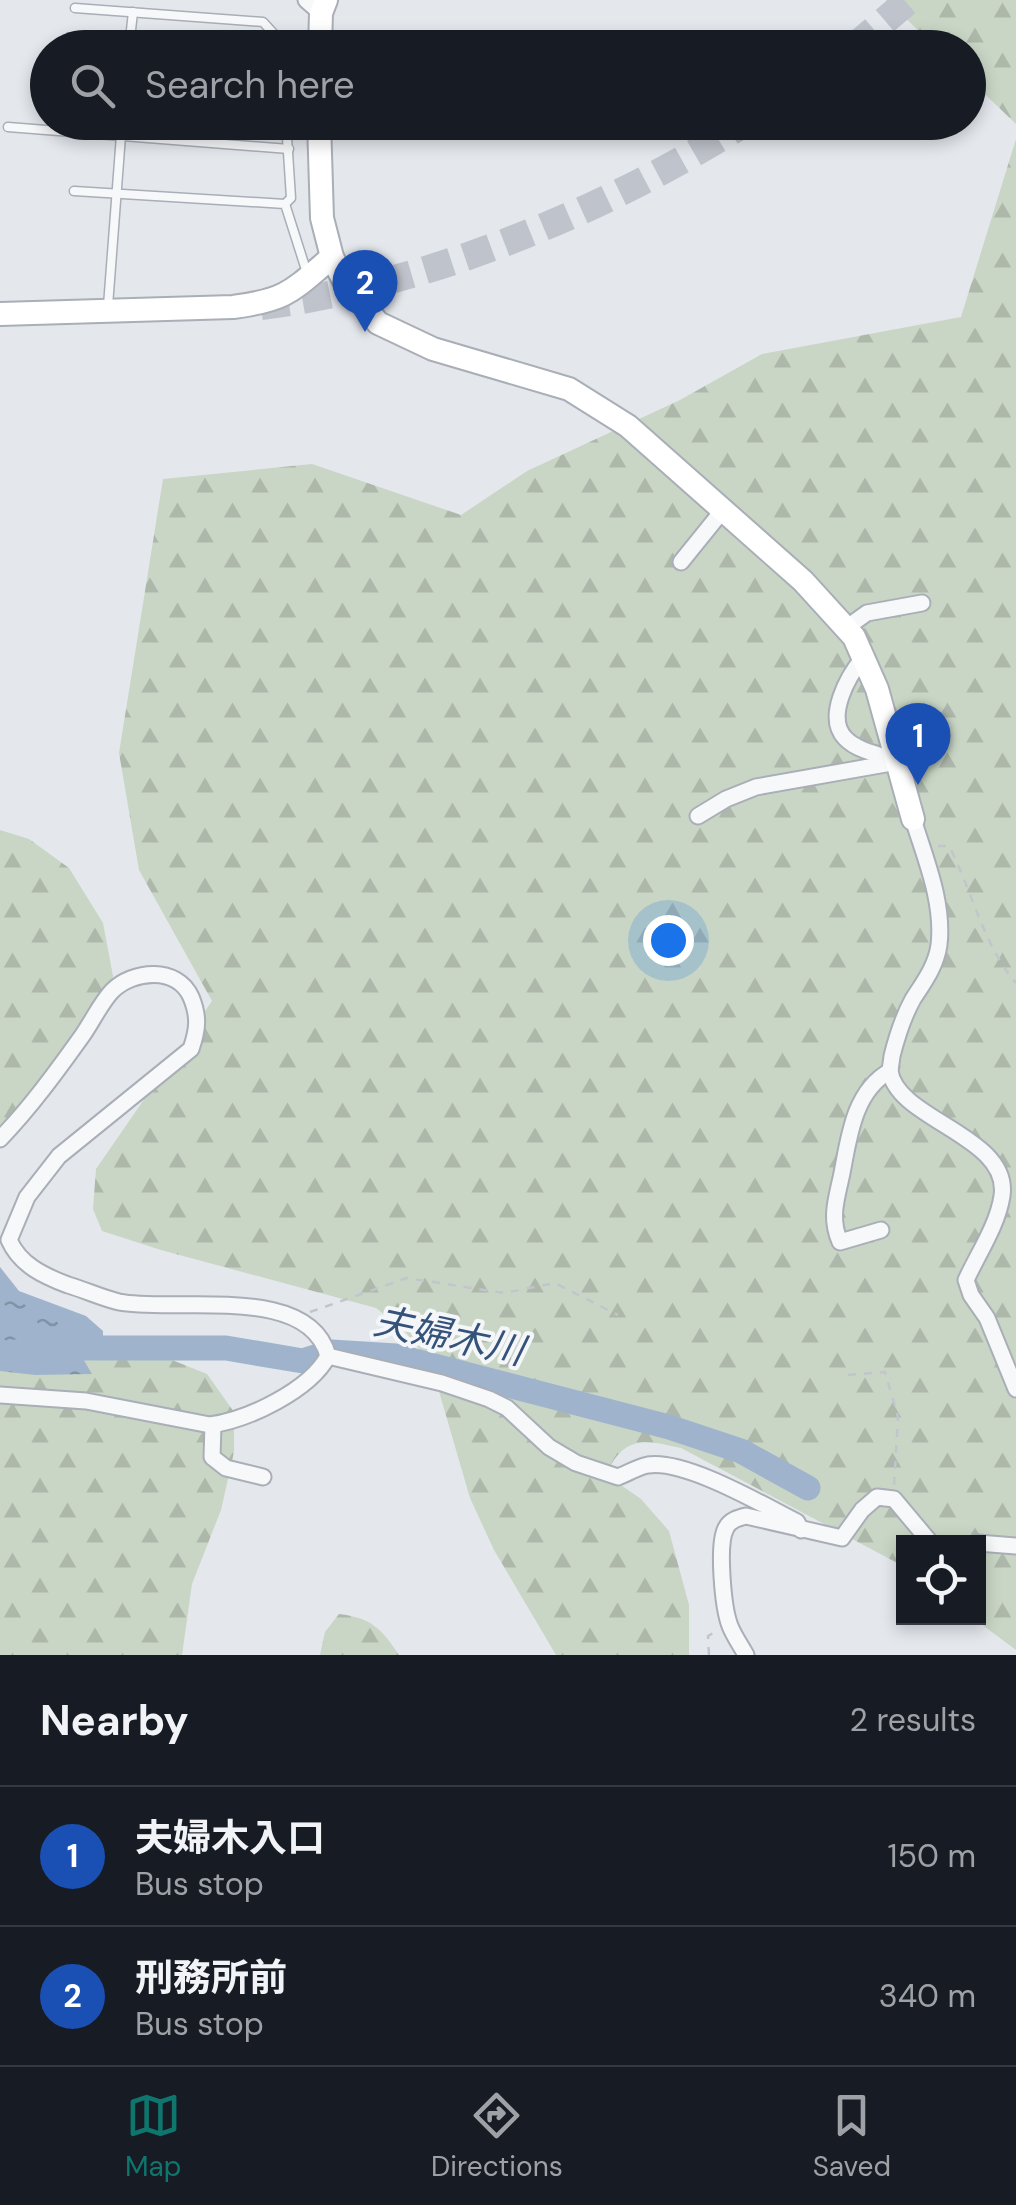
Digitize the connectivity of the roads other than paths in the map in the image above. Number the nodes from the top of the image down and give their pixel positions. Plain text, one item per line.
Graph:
1 (318, 4) edge
2 (75, 8) dead end
3 (132, 12) junction
4 (130, 30) edge
5 (270, 30) edge
6 (319, 30) edge
7 (8, 127) dead end
8 (30, 129) edge
9 (120, 140) edge
10 (172, 140) edge
11 (288, 140) edge
12 (320, 140) edge
13 (289, 149) junction
14 (74, 191) dead end
15 (115, 193) junction
16 (285, 204) junction
17 (332, 258) junction
18 (309, 277) junction
19 (108, 311) junction
20 (0, 314) edge
21 (723, 510) junction
22 (681, 562) dead end
23 (922, 603) dead end
24 (846, 628) junction
25 (863, 658) junction
26 (897, 761) junction
27 (698, 816) dead end
28 (913, 818) joint
29 (890, 1071) junction
30 (0, 1139) edge
31 (880, 1230) dead end
32 (328, 1356) junction
33 (1016, 1389) edge
34 (0, 1395) edge
35 (213, 1425) junction
36 (264, 1476) dead end
37 (802, 1530) junction
38 (924, 1535) edge
39 (986, 1544) edge
40 (1016, 1546) edge
41 (746, 1655) edge

1 - 6 street
2 - 3 lane
3 - 4 lane
3 - 5 lane
7 - 8 lane
9 - 15 lane
10 - 13 lane
11 - 13 lane
12 - 17 street
13 - 16 lane
14 - 15 lane
15 - 16 lane
15 - 19 lane
16 - 18 lane
17 - 18 street
17 - 21 street
18 - 19 street
19 - 20 street
21 - 22 street
21 - 24 street
23 - 24 street
24 - 25 street
25 - 26 street
25 - 26 street
26 - 27 street
26 - 28 street
28 - 29 street
29 - 31 street
29 - 33 street
30 - 32 street
32 - 35 street
32 - 37 street
34 - 35 street
35 - 36 street
37 - 38 street
37 - 41 street
39 - 40 street

